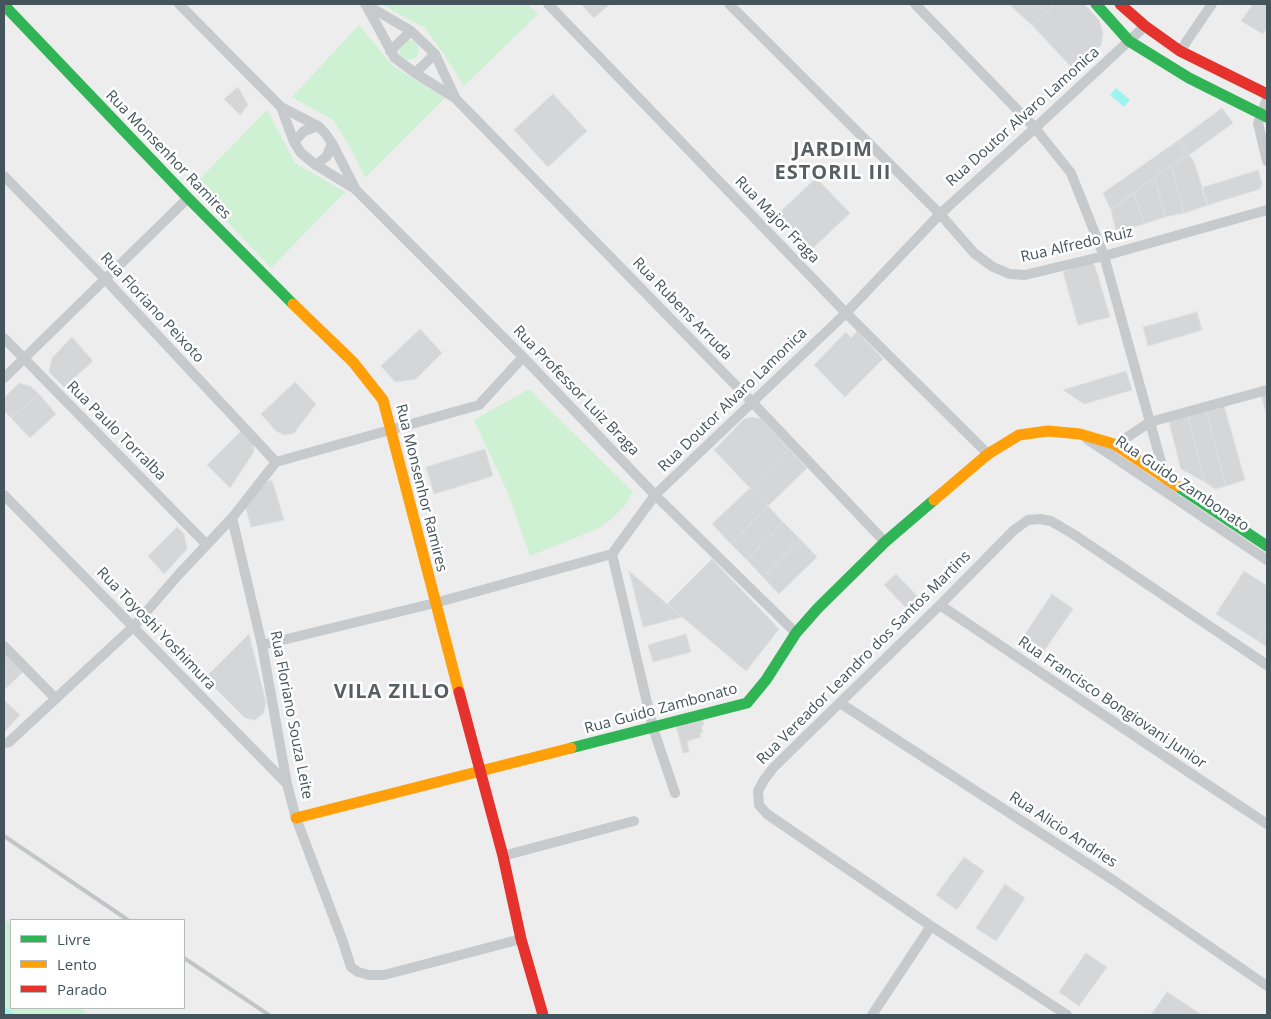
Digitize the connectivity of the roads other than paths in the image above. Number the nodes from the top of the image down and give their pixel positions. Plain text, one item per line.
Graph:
1 (179, 4) edge
2 (365, 4) edge
3 (548, 4) edge
4 (729, 4) edge
5 (915, 4) edge
6 (1096, 4) edge
7 (1120, 4) edge
8 (1212, 4) edge
9 (4, 5) edge
10 (1145, 26) junction
11 (410, 31) junction
12 (1129, 41) junction
13 (390, 51) junction
14 (1180, 51) junction
15 (435, 54) junction
16 (415, 73) junction
17 (1267, 94) edge
18 (455, 98) junction
19 (1267, 99) edge
20 (281, 107) junction
21 (1264, 116) edge
22 (318, 126) junction
23 (1035, 128) junction
24 (294, 142) junction
25 (332, 143) junction
26 (1267, 161) edge
27 (316, 165) junction
28 (4, 176) edge
29 (355, 190) junction
30 (188, 198) junction
31 (1267, 210) edge
32 (940, 214) junction
33 (1104, 256) junction
34 (105, 279) junction
35 (846, 313) junction
36 (4, 338) edge
37 (523, 357) junction
38 (23, 358) junction
39 (4, 378) edge
40 (1267, 390) edge
41 (753, 403) junction
42 (1150, 422) junction
43 (390, 431) junction
44 (1110, 448) junction
45 (988, 454) junction
46 (276, 462) junction
47 (1166, 480) junction
48 (1167, 492) junction
49 (4, 495) edge
50 (655, 495) junction
51 (1210, 514) junction
52 (232, 518) junction
53 (885, 542) junction
54 (207, 545) junction
55 (1267, 546) edge
56 (612, 554) junction
57 (1267, 560) edge
58 (435, 603) junction
59 (940, 606) junction
60 (132, 627) junction
61 (796, 633) junction
62 (262, 645) junction
63 (4, 646) edge
64 (1267, 665) edge
65 (56, 699) junction
66 (840, 703) junction
67 (654, 728) junction
68 (4, 743) edge
69 (481, 771) junction
70 (287, 784) junction
71 (675, 793) dead end
72 (296, 818) junction
73 (634, 821) dead end
74 (1267, 824) edge
75 (503, 856) junction
76 (931, 926) junction
77 (521, 939) junction
78 (1267, 986) edge
79 (543, 1015) edge
80 (872, 1015) edge
81 (1067, 1015) edge

1 - 20 street, Rua Professor Luiz Braga
2 - 11 street, Rua Rubens Arruda
2 - 13 street, Rua Rubens Arruda
3 - 35 street, Rua Major Fraga
4 - 32 street, Rua Alfredo Ruiz
5 - 23 street
6 - 12 street
7 - 10 street
8 - 14 street
9 - 30 street, Rua Monsenhor Ramires
10 - 12 street, Rua Doutor Alvaro Lamonica
10 - 14 street
11 - 13 street
11 - 15 street, Rua Rubens Arruda
12 - 21 street
12 - 23 street, Rua Doutor Alvaro Lamonica
13 - 16 street, Rua Rubens Arruda
14 - 17 street
15 - 16 street
15 - 18 street, Rua Rubens Arruda
16 - 18 street, Rua Rubens Arruda
18 - 41 street, Rua Rubens Arruda
19 - 21 street
20 - 22 street, Rua Professor Luiz Braga
20 - 24 street, Rua Professor Luiz Braga
21 - 26 street
22 - 24 street
22 - 25 street, Rua Professor Luiz Braga
23 - 32 street, Rua Doutor Alvaro Lamonica
23 - 33 street
24 - 27 street, Rua Professor Luiz Braga
25 - 27 street
25 - 29 street, Rua Professor Luiz Braga
27 - 29 street, Rua Professor Luiz Braga
28 - 34 street, Rua Floriano Peixoto
29 - 37 street, Rua Professor Luiz Braga
30 - 34 street
30 - 43 street, Rua Monsenhor Ramires
31 - 33 street, Rua Alfredo Ruiz
32 - 33 street, Rua Alfredo Ruiz
32 - 35 street, Rua Doutor Alvaro Lamonica
33 - 42 street
34 - 38 street
34 - 46 street, Rua Floriano Peixoto
35 - 41 street, Rua Doutor Alvaro Lamonica
35 - 45 street, Rua Major Fraga
36 - 38 street, Rua Paulo Torralba
37 - 43 street
37 - 50 street, Rua Professor Luiz Braga
38 - 39 street
38 - 54 street, Rua Paulo Torralba
40 - 42 street
41 - 50 street, Rua Doutor Alvaro Lamonica
41 - 53 street, Rua Rubens Arruda
42 - 44 street
42 - 47 street
43 - 46 street
43 - 58 street, Rua Monsenhor Ramires
44 - 45 street, Rua Guido Zambonato
44 - 47 street, Rua Guido Zambonato
44 - 48 street, Rua Guido Zambonato
45 - 53 street, Rua Guido Zambonato
46 - 52 street
47 - 48 street
47 - 51 street, Rua Guido Zambonato
48 - 51 street, Rua Guido Zambonato
49 - 60 street, Rua Toyoshi Yoshimura
50 - 56 street, Rua Doutor Alvaro Lamonica
50 - 61 street, Rua Professor Luiz Braga
51 - 55 street, Rua Guido Zambonato
51 - 57 street, Rua Guido Zambonato
52 - 54 street
52 - 62 street, Rua Floriano Souza Leite
53 - 61 street, Rua Guido Zambonato
54 - 60 street
56 - 58 street
56 - 67 street
58 - 62 street
58 - 69 street, Rua Monsenhor Ramires
59 - 64 street, Rua Vereador Leandro dos Santos Martins
59 - 66 street, Rua Vereador Leandro dos Santos Martins
59 - 74 street, Rua Francisco Bongiovani Junior
60 - 65 street
60 - 70 street, Rua Toyoshi Yoshimura
61 - 67 street, Rua Guido Zambonato
62 - 70 street, Rua Floriano Souza Leite
63 - 65 street
65 - 68 street
66 - 76 street, Rua Vereador Leandro dos Santos Martins
66 - 78 street, Rua Alicio Andries
67 - 69 street, Rua Guido Zambonato
67 - 71 street
69 - 72 street, Rua Guido Zambonato
69 - 75 street, Rua Monsenhor Ramires
70 - 72 street, Rua Floriano Souza Leite
72 - 77 street, Rua Floriano Souza Leite
73 - 75 street
75 - 77 street, Rua Monsenhor Ramires
76 - 80 street
76 - 81 street, Rua Vereador Leandro dos Santos Martins
77 - 79 street, Rua Monsenhor Ramires

